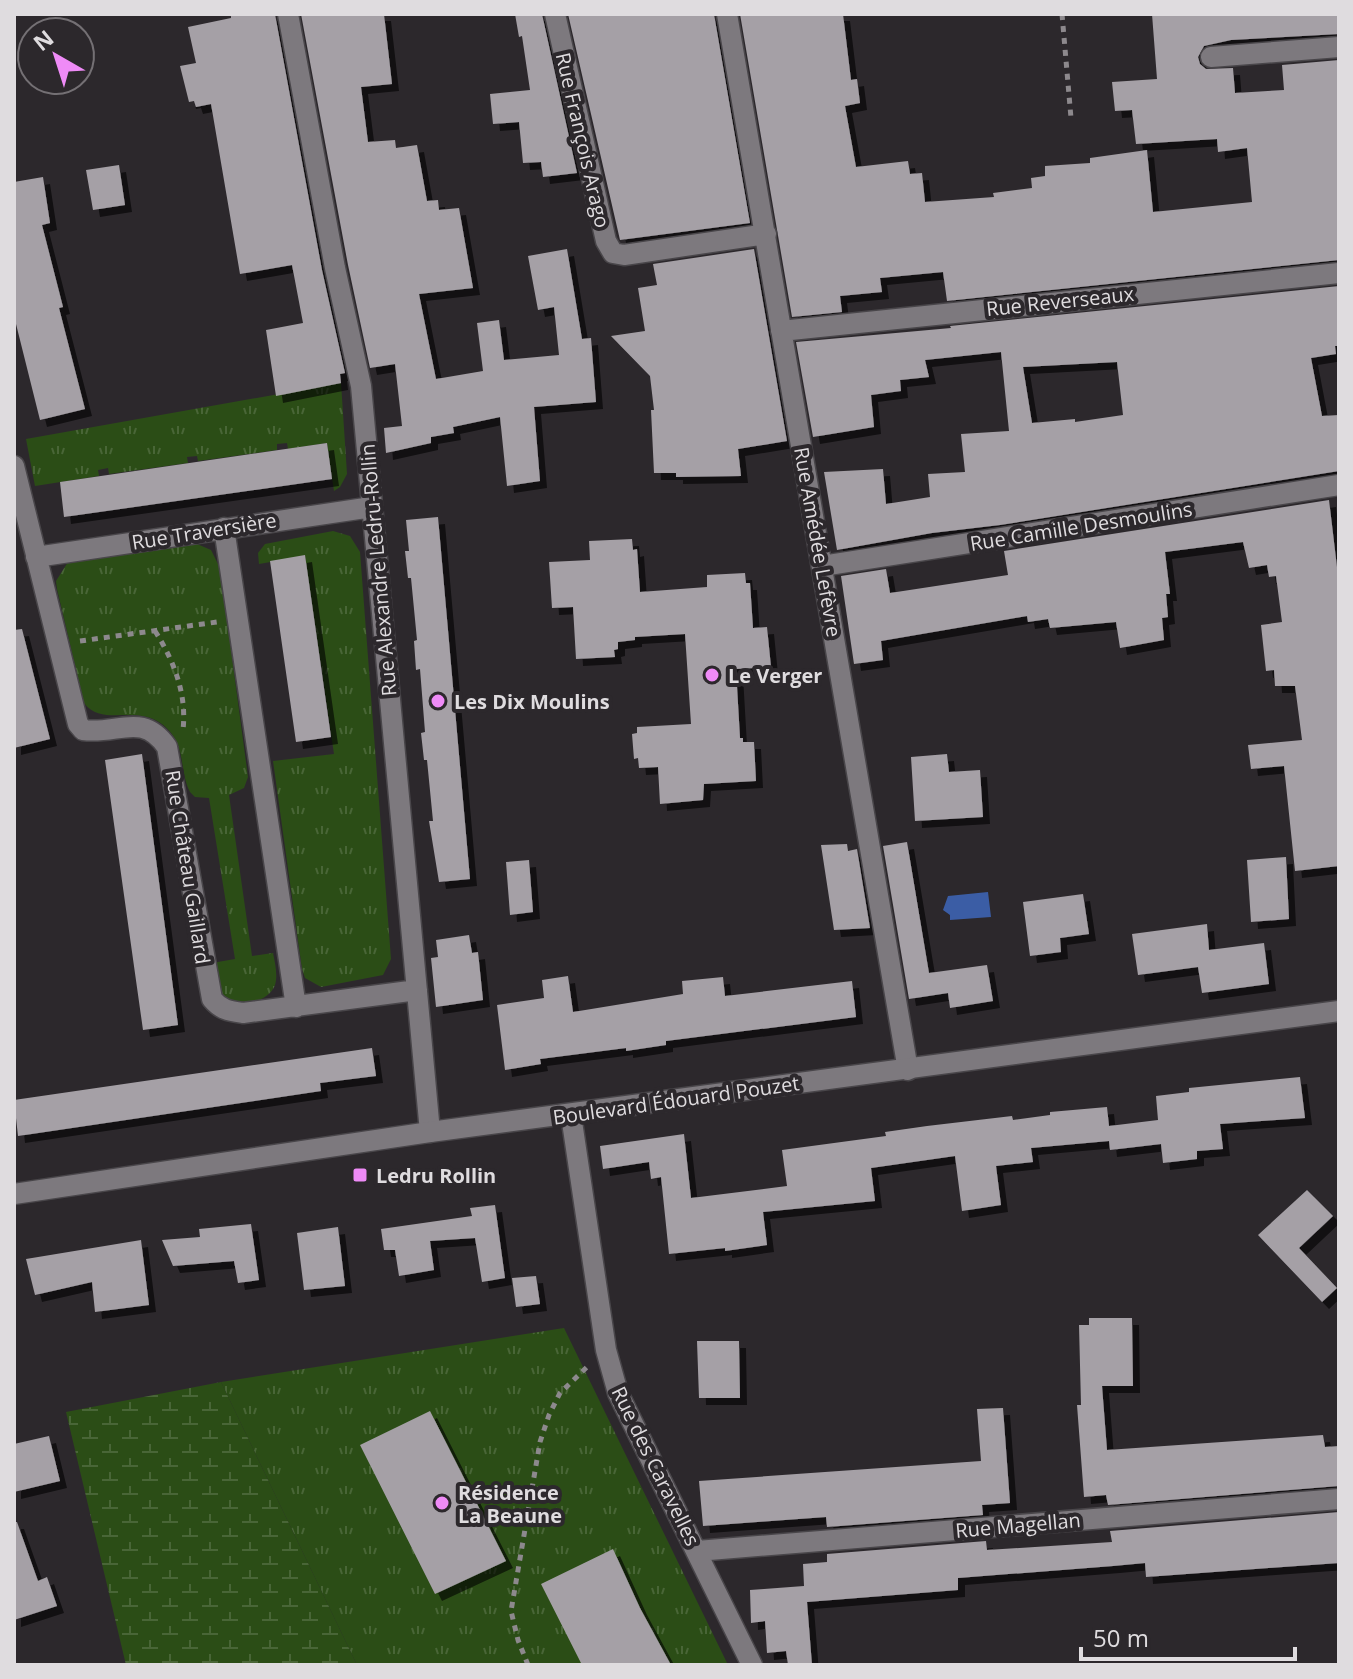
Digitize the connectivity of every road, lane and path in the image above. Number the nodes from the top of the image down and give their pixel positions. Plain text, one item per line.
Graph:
1 (288, 14) edge
2 (555, 14) edge
3 (727, 14) edge
4 (1062, 14) edge
5 (1339, 47) edge
6 (1211, 57) dead end
7 (1071, 118) dead end
8 (766, 234) junction
9 (1339, 273) edge
10 (781, 331) junction
11 (14, 466) edge
12 (1339, 485) edge
13 (372, 507) junction
14 (224, 528) junction
15 (36, 557) junction
16 (822, 566) junction
17 (237, 619) junction
18 (155, 630) junction
19 (58, 644) junction
20 (173, 770) junction
21 (417, 990) junction
22 (296, 1007) junction
23 (1339, 1011) edge
24 (908, 1070) junction
25 (571, 1115) junction
26 (430, 1132) junction
27 (14, 1194) edge
28 (606, 1350) junction
29 (1339, 1499) edge
30 (697, 1551) junction
31 (528, 1665) edge
32 (752, 1665) edge

1 - 13 street, Rue Alexandre Ledru-Rollin
2 - 8 street, Rue François Arago
3 - 8 street, Rue Amédée Lefèvre
4 - 7 path
5 - 6 street
8 - 10 street, Rue Amédée Lefèvre
9 - 10 street, Rue Reverseaux
10 - 16 street, Rue Amédée Lefèvre
11 - 15 street, Rue Château Gaillard
12 - 16 street, Rue Camille Desmoulins
13 - 14 street, Rue Traversière
13 - 21 street, Rue Alexandre Ledru-Rollin
14 - 15 street, Rue Traversière
14 - 17 street
15 - 19 street, Rue Château Gaillard
16 - 24 street, Rue Amédée Lefèvre
17 - 18 path
17 - 22 street
18 - 19 path
18 - 20 path
19 - 20 street, Rue Château Gaillard
20 - 22 street, Rue Château Gaillard
21 - 22 street, Rue Château Gaillard
21 - 26 street, Rue Alexandre Ledru-Rollin
23 - 24 street, Boulevard Édouard Pouzet
24 - 25 street, Boulevard Édouard Pouzet
25 - 26 street, Boulevard Édouard Pouzet
25 - 28 street, Rue des Caravelles
26 - 27 street, Boulevard Édouard Pouzet
28 - 30 street, Rue des Caravelles
28 - 31 path
29 - 30 street, Rue Magellan
30 - 32 street, Rue des Caravelles

